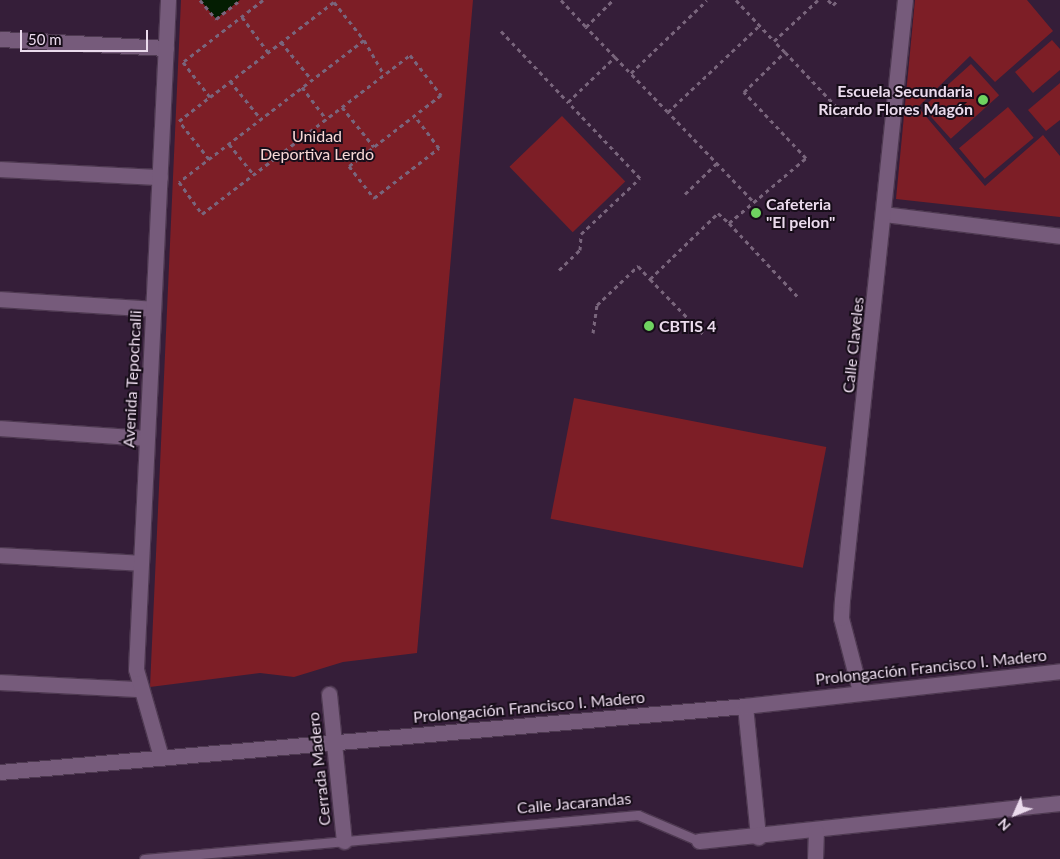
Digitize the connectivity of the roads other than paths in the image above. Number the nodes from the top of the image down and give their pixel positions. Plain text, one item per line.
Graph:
1 (168, 0) edge
2 (905, 0) edge
3 (0, 40) edge
4 (166, 48) junction
5 (0, 169) edge
6 (160, 177) junction
7 (884, 214) junction
8 (1060, 236) edge
9 (0, 299) edge
10 (153, 309) junction
11 (0, 428) edge
12 (147, 438) junction
13 (0, 555) edge
14 (141, 563) junction
15 (1060, 671) edge
16 (0, 682) edge
17 (139, 689) junction
18 (860, 691) junction
19 (329, 694) dead end
20 (745, 706) junction
21 (333, 742) junction
22 (161, 756) junction
23 (0, 772) edge
24 (1060, 803) edge
25 (816, 831) junction
26 (758, 837) junction
27 (344, 841) junction
28 (700, 841) joint
29 (144, 859) edge
30 (815, 859) edge

1 - 4 street, Avenida Tepochcalli
2 - 7 street, Calle Claveles
3 - 4 street
4 - 6 street, Avenida Tepochcalli
5 - 6 street
6 - 10 street, Avenida Tepochcalli
7 - 8 street
7 - 18 street, Calle Claveles
9 - 10 street
10 - 12 street, Avenida Tepochcalli
11 - 12 street
12 - 14 street, Avenida Tepochcalli
13 - 14 street
14 - 17 street, Avenida Tepochcalli
15 - 18 street, Prolongación Francisco I. Madero
16 - 17 street
17 - 22 street, Avenida Tepochcalli
18 - 20 street, Prolongación Francisco I. Madero
19 - 21 street, Cerrada Madero
20 - 21 street, Prolongación Francisco I. Madero
20 - 26 street
21 - 22 street, Prolongación Francisco I. Madero
21 - 27 street, Cerrada Madero
22 - 23 street, Prolongación Francisco I. Madero
24 - 25 street, Calle Jacarandas
25 - 26 street, Calle Jacarandas
25 - 30 street
26 - 28 street, Calle Jacarandas
27 - 28 lane, Calle Jacarandas
27 - 29 lane, Calle Jacarandas

